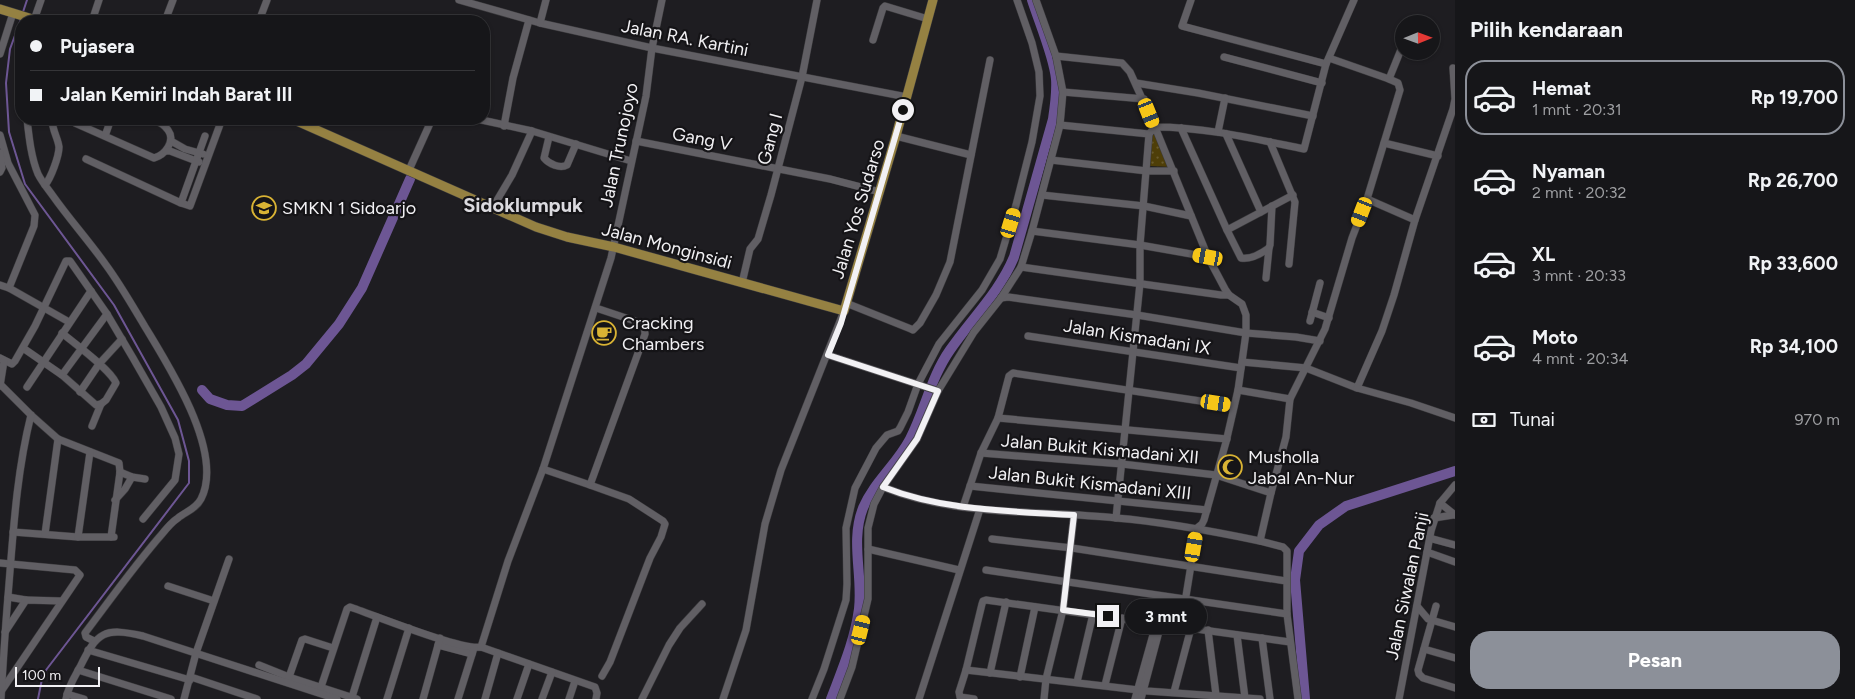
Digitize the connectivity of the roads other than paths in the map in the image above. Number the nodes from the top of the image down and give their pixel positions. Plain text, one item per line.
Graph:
1 (41, 0) edge
2 (99, 0) edge
3 (173, 0) edge
4 (266, 0) edge
5 (459, 0) edge
6 (546, 0) edge
7 (662, 0) edge
8 (817, 0) edge
9 (933, 0) edge
10 (1017, 0) edge
11 (1036, 0) edge
12 (1354, 0) edge
13 (1188, 1) edge
14 (0, 9) edge
15 (14, 13) junction
16 (20, 15) edge
17 (38, 15) edge
18 (94, 15) edge
19 (167, 15) edge
20 (261, 15) edge
21 (928, 19) junction
22 (529, 20) junction
23 (540, 23) junction
24 (873, 40) dead end
25 (652, 48) junction
26 (0, 54) edge
27 (1056, 56) junction
28 (1224, 57) dead end
29 (990, 60) dead end
30 (1397, 60) edge
31 (1328, 61) junction
32 (1453, 68) dead end
33 (802, 76) junction
34 (1389, 79) junction
35 (1136, 83) junction
36 (1322, 83) junction
37 (1062, 92) junction
38 (907, 97) junction
39 (1225, 98) junction
40 (1144, 99) junction
41 (1313, 116) junction
42 (490, 122) edge
43 (27, 125) edge
44 (53, 125) edge
45 (80, 125) edge
46 (109, 125) edge
47 (162, 125) edge
48 (220, 125) edge
49 (306, 125) edge
50 (429, 125) edge
51 (1060, 125) junction
52 (504, 126) junction
53 (1155, 127) junction
54 (1181, 128) junction
55 (532, 131) junction
56 (1222, 133) junction
57 (1149, 134) junction
58 (0, 135) edge
59 (105, 136) junction
60 (205, 136) dead end
61 (896, 136) junction
62 (549, 137) junction
63 (171, 141) junction
64 (636, 141) junction
65 (1270, 142) junction
66 (1384, 143) junction
67 (576, 144) junction
68 (1, 150) edge
69 (166, 151) junction
70 (199, 153) junction
71 (971, 155) junction
72 (208, 156) junction
73 (1438, 156) junction
74 (86, 159) dead end
75 (196, 160) junction
76 (1052, 160) junction
77 (631, 161) junction
78 (205, 164) junction
79 (777, 169) junction
80 (410, 170) junction
81 (1147, 171) junction
82 (1174, 171) junction
83 (0, 172) edge
84 (45, 185) junction
85 (880, 192) junction
86 (1042, 195) junction
87 (1292, 196) junction
88 (1367, 199) junction
89 (181, 203) junction
90 (1144, 206) junction
91 (1272, 206) junction
92 (493, 207) junction
93 (1261, 212) junction
94 (1191, 216) junction
95 (1415, 220) junction
96 (1226, 230) junction
97 (1032, 231) junction
98 (1140, 245) junction
99 (614, 247) junction
100 (1269, 248) junction
101 (1208, 257) junction
102 (1289, 264) dead end
103 (1021, 267) junction
104 (1266, 278) dead end
105 (1320, 282) dead end
106 (742, 283) junction
107 (1140, 283) junction
108 (0, 285) edge
109 (9, 288) junction
110 (91, 291) junction
111 (1229, 295) junction
112 (1002, 298) junction
113 (44, 307) junction
114 (845, 307) junction
115 (596, 308) junction
116 (1312, 312) junction
117 (107, 314) junction
118 (1137, 315) junction
119 (1329, 318) junction
120 (1310, 320) dead end
121 (69, 322) junction
122 (62, 333) junction
123 (1246, 333) junction
124 (1028, 336) dead end
125 (122, 339) junction
126 (1320, 340) junction
127 (23, 348) junction
128 (80, 349) junction
129 (1134, 351) junction
130 (828, 355) junction
131 (2, 359) edge
132 (43, 361) junction
133 (99, 364) junction
134 (1241, 365) junction
135 (1306, 368) junction
136 (62, 375) junction
137 (0, 385) edge
138 (920, 385) junction
139 (27, 387) dead end
140 (1357, 388) junction
141 (935, 390) junction
142 (1130, 390) junction
143 (1238, 390) junction
144 (80, 392) junction
145 (1290, 398) junction
146 (102, 404) junction
147 (1234, 406) junction
148 (31, 416) junction
149 (998, 418) junction
150 (1455, 418) edge
151 (92, 426) dead end
152 (1126, 430) junction
153 (58, 439) junction
154 (1227, 439) junction
155 (90, 452) junction
156 (981, 454) junction
157 (1122, 464) junction
158 (543, 469) junction
159 (120, 472) junction
160 (1216, 475) junction
161 (132, 477) junction
162 (145, 479) dead end
163 (590, 485) junction
164 (1455, 485) edge
165 (970, 486) junction
166 (883, 487) junction
167 (1271, 493) junction
168 (115, 500) junction
169 (1118, 500) junction
170 (1440, 504) junction
171 (963, 507) junction
172 (980, 509) junction
173 (1207, 510) junction
174 (1074, 515) junction
175 (1454, 515) edge
176 (1116, 518) junction
177 (1434, 518) junction
178 (144, 519) dead end
179 (1197, 528) junction
180 (13, 532) junction
181 (45, 534) junction
182 (78, 536) junction
183 (1429, 538) junction
184 (992, 540) dead end
185 (1260, 541) junction
186 (1455, 546) edge
187 (1072, 548) junction
188 (868, 549) junction
189 (1427, 552) junction
190 (229, 559) dead end
191 (1455, 562) edge
192 (0, 563) edge
193 (10, 563) junction
194 (1190, 566) junction
195 (959, 570) junction
196 (986, 570) dead end
197 (1286, 581) junction
198 (1066, 582) junction
199 (168, 586) dead end
200 (8, 597) junction
201 (1185, 599) junction
202 (26, 600) junction
203 (61, 601) junction
204 (214, 601) junction
205 (1006, 602) junction
206 (702, 604) dead end
207 (1035, 606) junction
208 (1417, 606) junction
209 (1436, 606) dead end
210 (1063, 610) junction
211 (1093, 614) junction
212 (1287, 614) junction
213 (377, 617) junction
214 (1122, 618) junction
215 (1430, 620) junction
216 (1158, 624) junction
217 (1413, 625) junction
218 (1181, 627) junction
219 (1455, 627) edge
220 (409, 628) junction
221 (1192, 628) junction
222 (1208, 630) junction
223 (4, 634) junction
224 (1237, 635) junction
225 (1262, 638) junction
226 (94, 641) junction
227 (439, 642) junction
228 (1290, 642) junction
229 (333, 648) junction
230 (1424, 649) junction
231 (88, 650) junction
232 (475, 650) junction
233 (196, 653) junction
234 (498, 653) junction
235 (1455, 658) edge
236 (529, 664) junction
237 (259, 665) dead end
238 (78, 670) junction
239 (966, 670) junction
240 (552, 672) junction
241 (990, 673) junction
242 (602, 676) dead end
243 (289, 677) junction
244 (1020, 677) junction
245 (190, 678) junction
246 (1046, 679) junction
247 (575, 680) junction
248 (1077, 682) junction
249 (1105, 685) junction
250 (321, 687) junction
251 (1455, 688) edge
252 (2, 690) junction
253 (1140, 690) junction
254 (1174, 692) junction
255 (1216, 695) junction
256 (66, 696) edge
257 (333, 698) edge
258 (354, 698) edge
259 (1245, 698) junction
260 (1, 699) edge
261 (84, 699) edge
262 (171, 699) edge
263 (184, 699) edge
264 (257, 699) edge
265 (387, 699) edge
266 (423, 699) edge
267 (458, 699) edge
268 (485, 699) edge
269 (516, 699) edge
270 (542, 699) edge
271 (568, 699) edge
272 (596, 699) edge
273 (642, 699) edge
274 (723, 699) edge
275 (812, 699) edge
276 (840, 699) edge
277 (919, 699) edge
278 (974, 699) edge
279 (1044, 699) edge
280 (1135, 699) edge
281 (1141, 699) edge
282 (1260, 699) edge
283 (1270, 699) edge
284 (1298, 699) edge
285 (1399, 699) edge

1 - 17 street
2 - 18 street
3 - 19 street
4 - 20 street
5 - 22 street, Jalan RA. Kartini
6 - 23 street
7 - 25 street, Jalan Trunojoyo
8 - 33 street, Gang I
9 - 21 main road, Jalan Yos Sudarso
10 - 138 street
11 - 27 street
12 - 31 street
13 - 31 street
14 - 15 main road
15 - 16 main road
15 - 26 street
21 - 24 street
21 - 38 main road, Jalan Yos Sudarso
22 - 23 street, Jalan RA. Kartini
22 - 52 street
23 - 25 street, Jalan RA. Kartini
25 - 33 street, Jalan RA. Kartini
25 - 64 street, Jalan Trunojoyo
27 - 35 street
27 - 37 street
28 - 36 street
29 - 71 street
30 - 34 street
31 - 34 street
31 - 36 street
32 - 73 street
33 - 38 street, Jalan RA. Kartini
33 - 79 street, Gang I
34 - 66 street
35 - 39 street
35 - 40 street
36 - 41 street
37 - 40 street
37 - 51 street
38 - 61 main road, Jalan Yos Sudarso
39 - 41 street
39 - 56 street
40 - 53 street
41 - 65 street
42 - 52 street
43 - 84 street
44 - 84 street
45 - 59 street
46 - 59 street
47 - 63 street
48 - 72 street
49 - 80 main road, Jalan Monginsidi
50 - 80 street
51 - 57 street
51 - 76 street
52 - 55 street
53 - 54 street
53 - 57 street
53 - 82 street
54 - 56 street
54 - 96 street
55 - 62 street
55 - 92 street
56 - 65 street
56 - 93 street
57 - 81 street
58 - 68 street
59 - 69 street
60 - 70 street
61 - 71 street
61 - 85 main road, Jalan Yos Sudarso
62 - 67 street
62 - 67 street
63 - 69 street
63 - 70 street
64 - 77 street, Jalan Trunojoyo
64 - 79 street, Gang V
65 - 87 street
66 - 73 street
66 - 88 street
67 - 77 street
68 - 83 street
68 - 109 street
69 - 75 street
70 - 72 street
70 - 75 street
71 - 114 street
72 - 78 street
73 - 95 street
74 - 89 street
75 - 78 street
75 - 89 street
76 - 81 street
76 - 86 street
77 - 99 street, Jalan Trunojoyo
78 - 89 street
79 - 85 street, Gang V
79 - 106 street, Gang I
80 - 92 main road, Jalan Monginsidi
81 - 82 street
81 - 90 street
82 - 94 street
84 - 226 street
85 - 114 main road, Jalan Yos Sudarso
86 - 90 street
86 - 97 street
87 - 91 street
87 - 102 street
88 - 95 street
88 - 119 street
90 - 94 street
90 - 98 street
91 - 93 street
91 - 100 street
92 - 99 main road, Jalan Monginsidi
93 - 96 street
94 - 101 street
95 - 140 street
96 - 100 street
97 - 98 street
97 - 103 street
98 - 101 street
98 - 107 street
99 - 106 main road, Jalan Monginsidi
99 - 115 street, Jalan Trunojoyo
100 - 104 street
101 - 111 street
103 - 107 street
103 - 112 street
105 - 116 street
106 - 114 main road, Jalan Monginsidi
107 - 111 street
107 - 118 street
108 - 109 street
109 - 113 street
110 - 113 street
110 - 117 street
110 - 121 street
111 - 123 street
112 - 118 street
112 - 141 street
113 - 121 street
113 - 127 street
114 - 130 street
115 - 158 street, Jalan Trunojoyo
115 - 163 street
116 - 119 street
116 - 120 street
117 - 125 street
117 - 128 street
118 - 123 street
118 - 129 street
119 - 126 street
121 - 122 street
122 - 128 street
122 - 132 street
123 - 126 street
123 - 134 street
124 - 129 street, Jalan Kismadani IX
125 - 133 street
125 - 178 street
126 - 135 street
127 - 131 street
127 - 132 street
128 - 133 street
128 - 136 street
129 - 134 street, Jalan Kismadani IX
129 - 142 street
130 - 138 street
130 - 274 street
131 - 137 street
132 - 136 street
132 - 139 street
133 - 144 street
133 - 146 street
134 - 135 street, Jalan Kismadani IX
134 - 143 street
135 - 140 street, Jalan Kismadani IX
135 - 145 street
136 - 144 street
137 - 148 street
138 - 141 street
138 - 275 street
140 - 150 street, Jalan Kismadani IX
141 - 166 street
142 - 147 street
142 - 149 street
142 - 152 street
143 - 145 street
143 - 147 street
144 - 146 street
145 - 167 street
146 - 151 street
147 - 154 street
148 - 153 street
148 - 180 street
149 - 152 street
149 - 156 street
152 - 154 street
152 - 157 street
153 - 155 street
153 - 181 street
154 - 160 street
155 - 159 street
155 - 182 street
156 - 157 street, Jalan Bukit Kismadani XII
156 - 165 street
157 - 160 street, Jalan Bukit Kismadani XII
157 - 169 street
158 - 163 street
158 - 232 street, Jalan Trunojoyo
159 - 161 street
159 - 168 street
160 - 167 street, Jalan Bukit Kismadani XII
160 - 173 street
161 - 162 street
161 - 168 street
163 - 242 street
164 - 170 street, Jalan Siwalan Panji
165 - 169 street, Jalan Bukit Kismadani XIII
165 - 171 street
166 - 171 street
166 - 188 street
167 - 185 street
168 - 182 street
169 - 173 street, Jalan Bukit Kismadani XIII
169 - 176 street
170 - 175 street
170 - 177 street, Jalan Siwalan Panji
171 - 172 street
172 - 174 street
172 - 195 street
173 - 179 street
174 - 176 street
174 - 187 street
175 - 177 street
176 - 179 street
177 - 183 street, Jalan Siwalan Panji
179 - 185 street
179 - 194 street
180 - 181 street
180 - 193 street
181 - 182 street
183 - 186 street
183 - 189 street, Jalan Siwalan Panji
184 - 187 street
185 - 197 street
187 - 194 street
187 - 198 street
188 - 195 street
188 - 276 street
189 - 191 street
189 - 208 street, Jalan Siwalan Panji
190 - 204 street
192 - 193 street
193 - 200 street
193 - 203 street
194 - 197 street
194 - 201 street
195 - 277 street
196 - 198 street
197 - 212 street
198 - 201 street
198 - 210 street
199 - 204 street
200 - 202 street
200 - 223 street
201 - 212 street
201 - 218 street
202 - 203 street
202 - 223 street
203 - 252 street
204 - 233 street
205 - 207 street
205 - 239 street
205 - 241 street
206 - 273 street
207 - 210 street
207 - 244 street
208 - 215 street
208 - 217 street, Jalan Siwalan Panji
209 - 215 street
210 - 211 street
210 - 246 street
211 - 214 street
211 - 248 street
212 - 228 street
213 - 220 street
213 - 229 street
213 - 258 street
214 - 216 street
214 - 249 street
215 - 217 street
215 - 219 street
215 - 230 street
216 - 218 street
216 - 253 street
217 - 285 street, Jalan Siwalan Panji
218 - 221 street
220 - 227 street
220 - 265 street
221 - 222 street
221 - 254 street
222 - 224 street
222 - 255 street
223 - 252 street
224 - 225 street
224 - 259 street
225 - 228 street
225 - 283 street
226 - 231 street
226 - 233 street
227 - 232 street
227 - 266 street
228 - 284 street
229 - 243 street
229 - 250 street
230 - 235 street
230 - 251 street
231 - 238 street
231 - 245 street
232 - 234 street
232 - 267 street, Jalan Trunojoyo
233 - 245 street
233 - 257 street
234 - 236 street
234 - 268 street
236 - 240 street
236 - 269 street
237 - 243 street
238 - 256 street
238 - 262 street
239 - 241 street
239 - 278 street
240 - 247 street
240 - 270 street
241 - 244 street
243 - 250 street
244 - 246 street
245 - 263 street
245 - 264 street
246 - 248 street
246 - 279 street
247 - 271 street
247 - 272 street
248 - 249 street
249 - 253 street
250 - 258 street
252 - 260 street
253 - 254 street
253 - 280 street
253 - 281 street
254 - 255 street
255 - 259 street
256 - 261 street
259 - 282 street

